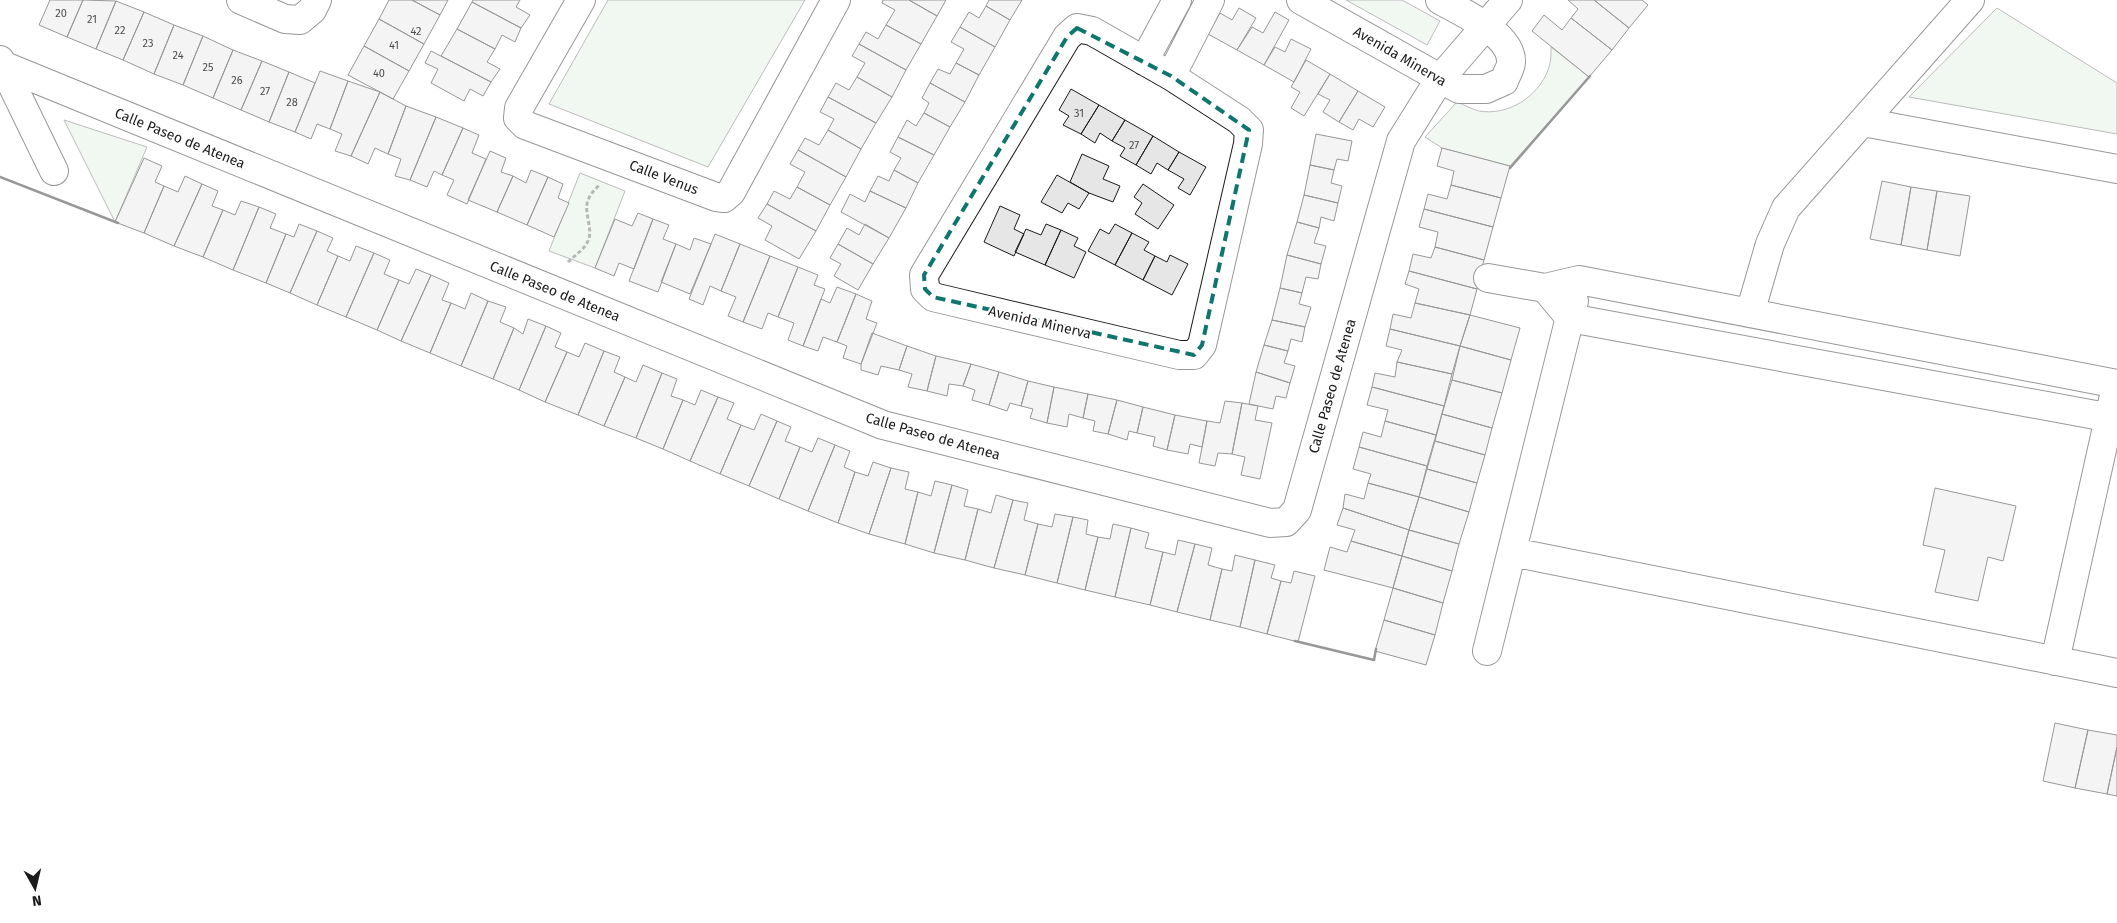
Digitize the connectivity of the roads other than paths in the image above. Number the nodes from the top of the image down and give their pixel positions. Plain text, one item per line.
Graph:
1 (241, 0) edge
2 (317, 0) edge
3 (581, 0) edge
4 (836, 0) edge
5 (1177, 0) edge
6 (1210, 0) edge
7 (1301, 0) edge
8 (1440, 0) edge
9 (1508, 0) edge
10 (1970, 0) edge
11 (1486, 27) junction
12 (1144, 61) junction
13 (1, 63) edge
14 (1171, 76) junction
15 (1439, 80) junction
16 (1862, 122) junction
17 (2117, 169) edge
18 (54, 172) dead end
19 (1488, 278) dead end
20 (1579, 280) junction
21 (1545, 288) junction
22 (1750, 314) junction
23 (1570, 318) junction
24 (2117, 384) edge
25 (2113, 418) edge
26 (1512, 552) junction
27 (1488, 651) dead end
28 (2055, 661) junction
29 (2117, 673) edge

1 - 2 street
3 - 4 street, Calle Venus
5 - 12 street
6 - 14 street
7 - 15 street, Avenida Minerva
8 - 11 street, Avenida Minerva
9 - 11 street, Calle Paseo de Atenea
10 - 16 street
11 - 15 street, Calle Paseo de Atenea
11 - 15 street, Avenida Minerva
12 - 14 street
12 - 14 street, Avenida Minerva
13 - 15 street, Calle Paseo de Atenea
13 - 18 street
16 - 17 street
16 - 22 street
19 - 21 street
20 - 21 street
20 - 22 street
20 - 23 street
21 - 23 street
22 - 24 street
23 - 25 street
23 - 26 street
24 - 25 street
25 - 28 street
26 - 27 street
26 - 28 street
28 - 29 street

